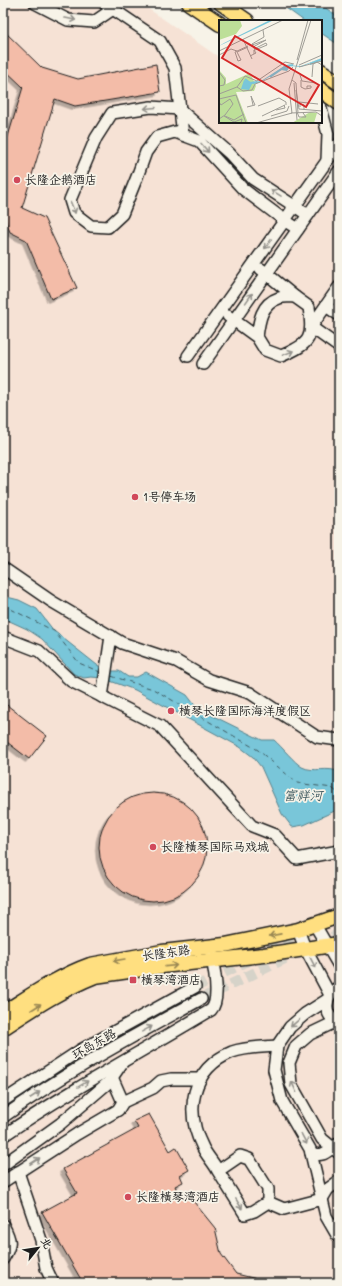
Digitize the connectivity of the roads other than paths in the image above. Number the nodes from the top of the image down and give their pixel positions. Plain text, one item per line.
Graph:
1 (35, 3) edge
2 (189, 3) edge
3 (221, 3) edge
4 (108, 6) edge
5 (246, 20) edge
6 (219, 23) edge
7 (322, 72) edge
8 (339, 83) edge
9 (322, 91) edge
10 (339, 103) edge
11 (179, 109) junction
12 (322, 112) edge
13 (183, 135) junction
14 (339, 144) edge
15 (327, 160) junction
16 (339, 171) edge
17 (295, 206) junction
18 (308, 215) junction
19 (284, 220) junction
20 (298, 229) junction
21 (254, 264) junction
22 (267, 274) junction
23 (339, 287) edge
24 (295, 297) junction
25 (326, 306) junction
26 (220, 310) junction
27 (339, 316) edge
28 (234, 320) junction
29 (311, 327) junction
30 (257, 337) junction
31 (339, 348) edge
32 (188, 356) dead end
33 (203, 364) dead end
34 (3, 568) edge
35 (111, 636) junction
36 (3, 637) edge
37 (102, 697) junction
38 (339, 740) edge
39 (339, 851) edge
40 (339, 916) edge
41 (315, 925) junction
42 (298, 930) junction
43 (333, 945) edge
44 (210, 947) junction
45 (305, 948) junction
46 (213, 961) junction
47 (339, 966) edge
48 (195, 987) tunnel mouth
49 (339, 987) edge
50 (328, 997) junction
51 (201, 999) tunnel mouth
52 (3, 1013) edge
53 (337, 1022) edge
54 (3, 1028) edge
55 (277, 1046) junction
56 (130, 1056) junction
57 (112, 1078) junction
58 (200, 1079) junction
59 (171, 1080) junction
60 (194, 1092) junction
61 (3, 1101) edge
62 (123, 1102) junction
63 (3, 1117) edge
64 (3, 1136) edge
65 (337, 1148) edge
66 (311, 1153) junction
67 (3, 1165) edge
68 (218, 1171) junction
69 (18, 1172) junction
70 (339, 1181) edge
71 (3, 1182) edge
72 (322, 1199) junction
73 (268, 1202) junction
74 (3, 1225) edge
75 (338, 1235) edge
76 (3, 1259) edge
77 (54, 1283) edge

1 -> 4 street
2 - 6 main road
3 - 5 main road
4 - 11 street
7 - 8 main road
9 - 10 main road
11 - 13 street
11 -> 13 street
17 -> 11 street
12 - 15 street
13 -> 19 street
14 - 15 street
15 - 17 street
16 - 18 street
17 - 18 street
17 - 19 street
18 - 20 street
19 - 20 street
19 -> 21 street
20 - 22 street
21 - 22 street
21 - 26 street
22 - 24 street
28 -> 22 street
23 - 25 street
24 - 29 street
24 - 30 street
25 - 27 street
25 - 29 street
26 - 28 street
26 - 32 street
28 - 30 street
28 - 33 street
30 -> 29 street
29 - 31 street
34 - 35 street
35 - 37 street
35 - 38 street
36 - 37 street
37 - 39 street
40 - 41 main road, 长隆东路
41 - 42 main road, 长隆东路
41 - 43 street
42 -> 44 main road, 长隆东路
42 - 45 street
43 - 45 main road, 长隆东路
43 - 47 street
44 - 46 street
44 -> 52 main road, 长隆东路
45 - 46 main road, 长隆东路
45 -> 50 street
54 -> 46 main road, 长隆东路
46 - 56 street
48 - 61 street, 环岛东路
49 - 50 street
50 - 53 street
50 -> 55 street
63 -> 51 street, 环岛东路
65 -> 53 street
55 - 58 street
55 -> 66 street
56 - 57 street
64 -> 56 street
57 - 62 street
57 - 67 street
58 - 59 street
58 - 60 street
59 - 60 street
59 - 62 street
60 - 68 street
69 -> 62 street
65 - 66 street
66 - 72 street
68 -> 73 street
68 - 73 street
69 - 71 street
69 - 77 street
70 - 72 street
72 - 73 street
72 - 75 street
74 - 76 street

